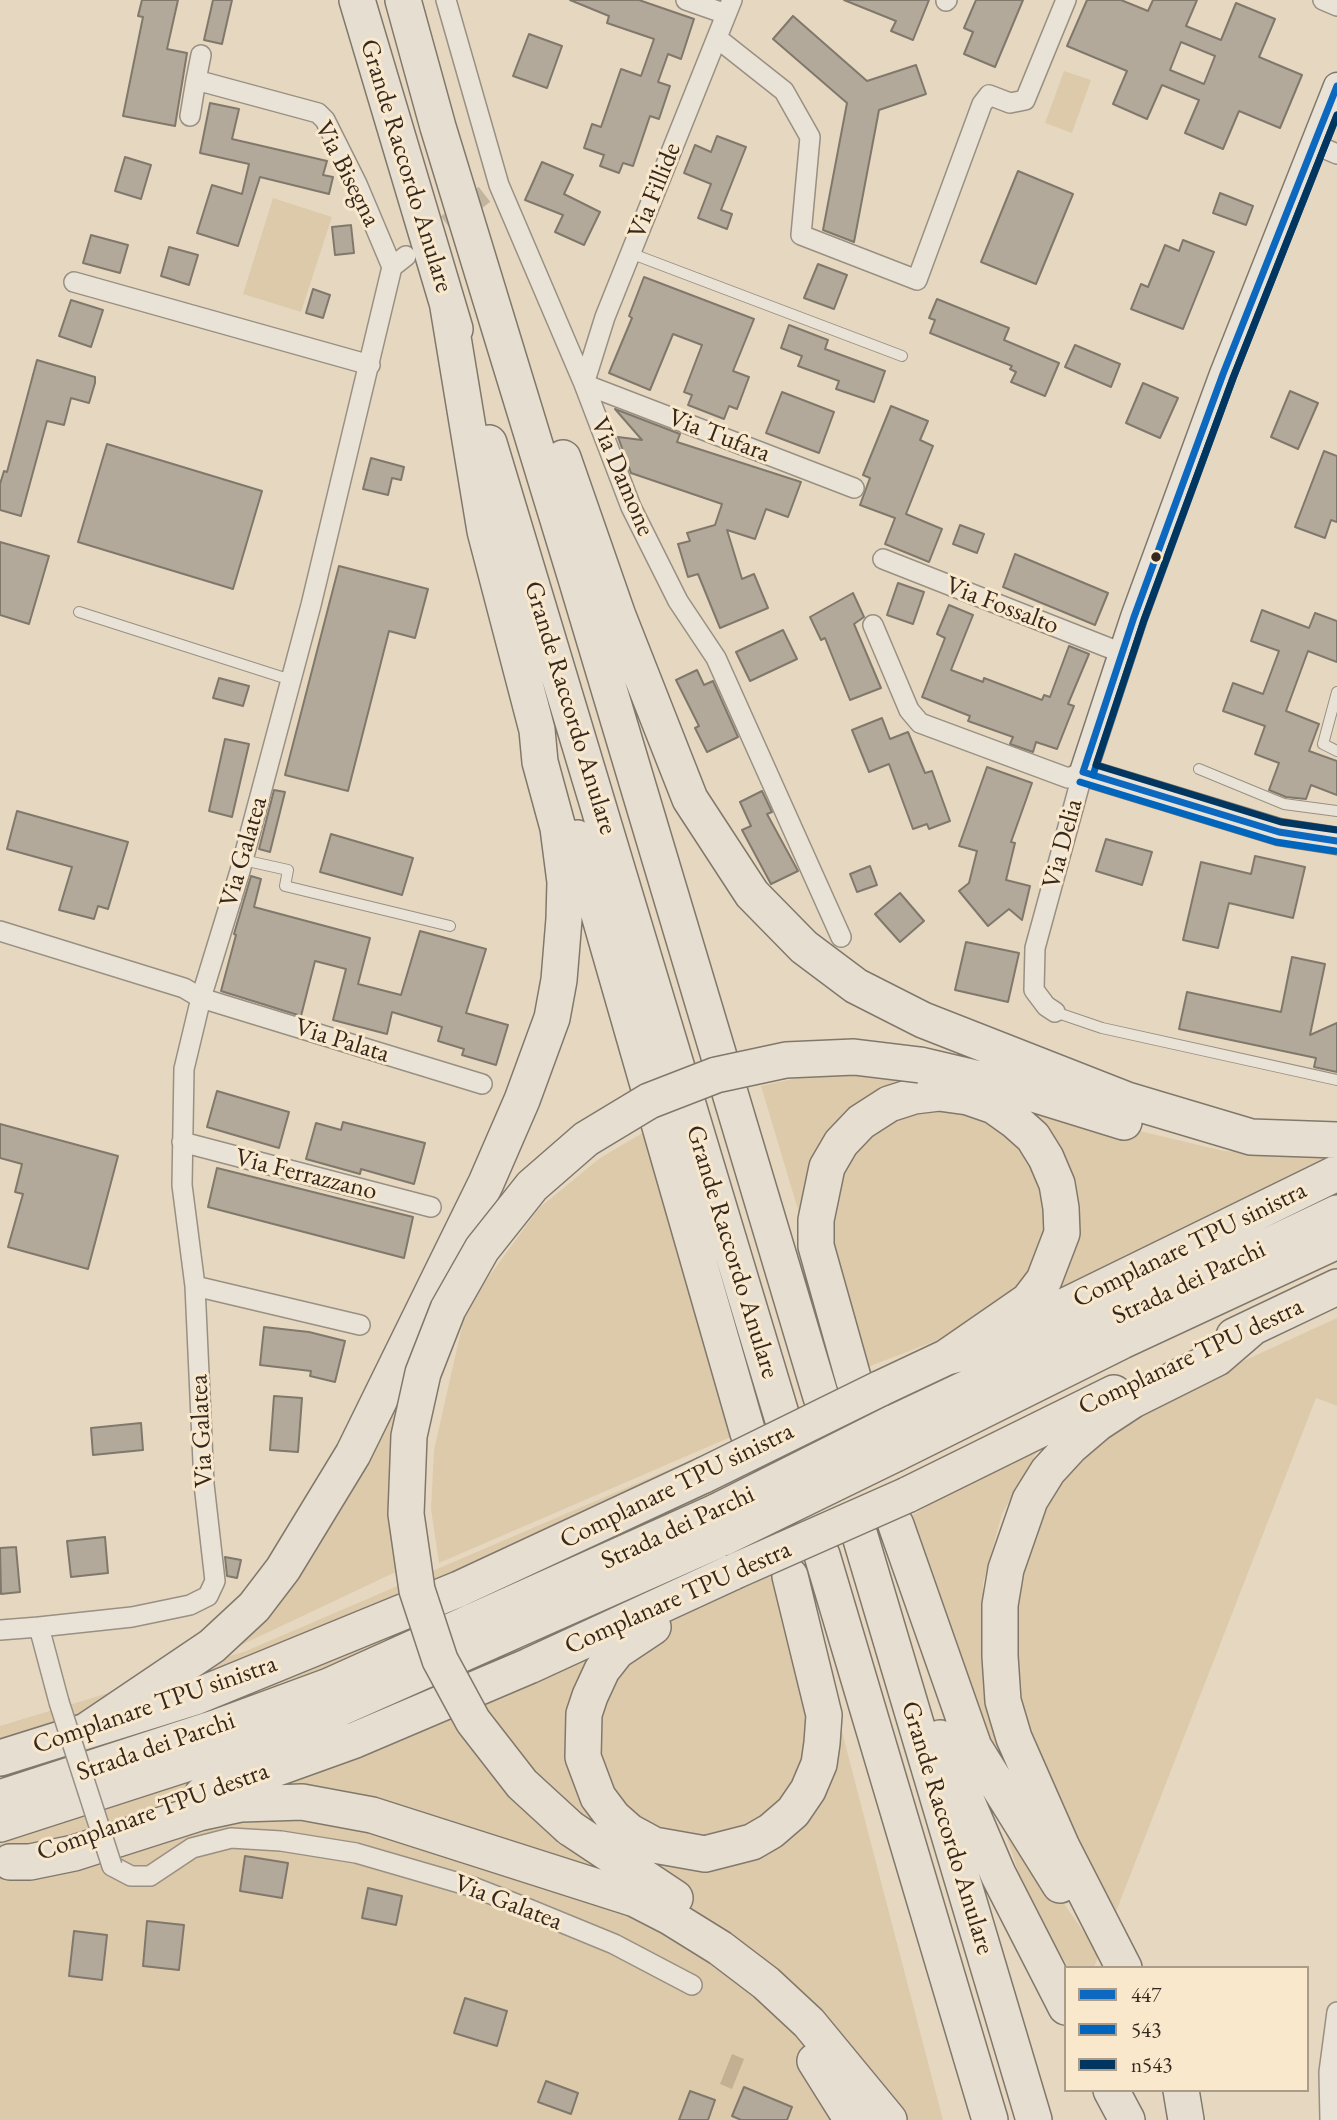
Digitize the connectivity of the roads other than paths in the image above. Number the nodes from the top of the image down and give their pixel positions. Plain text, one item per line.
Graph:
1 (357, 0) edge
2 (403, 0) edge
3 (446, 0) edge
4 (687, 0) edge
5 (1066, 0) edge
6 (1323, 0) edge
7 (1337, 6) edge
8 (729, 7) edge
9 (717, 38) junction
10 (201, 55) dead end
11 (196, 80) junction
12 (1337, 86) edge
13 (190, 116) dead end
14 (1325, 149) edge
15 (631, 253) junction
16 (478, 260) junction
17 (399, 261) joint
18 (74, 282) dead end
19 (448, 307) junction
20 (902, 356) dead end
21 (370, 365) junction
22 (584, 384) junction
23 (854, 488) dead end
24 (883, 559) dead end
25 (79, 612) dead end
26 (873, 625) dead end
27 (1122, 653) junction
28 (291, 680) junction
29 (1337, 692) edge
30 (537, 730) junction
31 (1337, 751) edge
32 (1199, 769) dead end
33 (1083, 772) junction
34 (1269, 798) junction
35 (1337, 811) edge
36 (1257, 826) junction
37 (1337, 841) edge
38 (243, 860) junction
39 (450, 926) dead end
40 (0, 931) edge
41 (841, 937) dead end
42 (201, 998) junction
43 (1055, 1012) joint
44 (1337, 1080) edge
45 (482, 1084) dead end
46 (181, 1142) junction
47 (1337, 1142) edge
48 (1337, 1173) edge
49 (431, 1207) dead end
50 (1337, 1213) edge
51 (1337, 1241) edge
52 (195, 1286) junction
53 (1337, 1287) edge
54 (360, 1325) dead end
55 (1253, 1327) junction
56 (947, 1357) junction
57 (866, 1385) junction
58 (821, 1397) dead end
59 (782, 1417) dead end
60 (748, 1433) dead end
61 (894, 1439) junction
62 (901, 1510) junction
63 (721, 1524) junction
64 (860, 1536) dead end
65 (822, 1555) dead end
66 (790, 1576) dead end
67 (722, 1578) junction
68 (40, 1627) junction
69 (0, 1630) edge
70 (909, 1700) junction
71 (86, 1731) junction
72 (0, 1758) edge
73 (0, 1798) edge
74 (0, 1824) edge
75 (5, 1864) edge
76 (547, 1873) junction
77 (1121, 1963) edge
78 (692, 1985) dead end
79 (1064, 2003) edge
80 (1337, 2012) edge
81 (1112, 2092) edge
82 (1181, 2092) edge
83 (852, 2120) edge
84 (889, 2120) edge
85 (916, 2120) edge
86 (990, 2120) edge
87 (1034, 2120) edge
88 (1127, 2120) edge
89 (1186, 2120) edge
90 (1329, 2120) edge

1 - 19 highway, Grande Raccordo Anulare
2 - 16 highway, Grande Raccordo Anulare
3 - 22 street, Via Damone
4 - 8 street
5 - 9 street
6 - 7 street
8 - 9 street, Via Fillide
9 - 15 street, Via Fillide
10 - 11 street
11 - 13 street
11 - 17 street, Via Bisegna
12 - 14 street, Via Delia
14 - 27 street, Via Delia
15 - 20 lane
15 - 22 street, Via Fillide
16 - 47 highway
16 - 58 highway, Grande Raccordo Anulare
17 - 21 street, Via Galatea
18 - 21 street
19 - 30 highway
19 - 59 highway, Grande Raccordo Anulare
21 - 28 street, Via Galatea
22 - 23 street, Via Tufara
22 - 41 street, Via Damone
24 - 27 street, Via Fossalto
25 - 28 lane
26 - 33 street
27 - 33 street, Via Delia
28 - 38 street, Via Galatea
29 - 31 lane
30 - 60 highway
30 - 71 highway
32 - 34 lane
33 - 36 street
33 - 43 street, Via Delia
34 - 35 lane
34 - 36 lane
36 - 37 street
38 - 39 lane
38 - 42 street, Via Galatea
40 - 42 street, Via Palata
42 - 45 street, Via Palata
42 - 46 street, Via Galatea
43 - 44 lane, Via Delia
46 - 49 street, Via Ferrazzano
46 - 52 street, Via Galatea
47 - 85 highway, bridge
48 - 56 highway, Complanare TPU sinistra
50 - 61 highway, Strada dei Parchi
51 - 61 highway, Strada dei Parchi
52 - 54 street
52 - 68 street, Via Galatea
53 - 55 highway, Complanare TPU destra
55 - 62 highway, Complanare TPU destra
55 - 77 highway
56 - 57 highway, Complanare TPU sinistra
56 - 57 highway
57 - 71 highway, Complanare TPU sinistra, bridge
61 - 63 highway, Strada dei Parchi, bridge
62 - 67 highway, Complanare TPU destra, bridge
62 - 77 highway
63 - 73 highway, Strada dei Parchi
63 - 74 highway, Strada dei Parchi
64 - 70 highway, Grande Raccordo Anulare
65 - 86 highway, Grande Raccordo Anulare
66 - 67 highway
67 - 75 highway, Complanare TPU destra
68 - 69 street
68 - 78 street, Via Galatea, bridge
70 - 79 highway
70 - 87 highway, Grande Raccordo Anulare
71 - 72 highway, Complanare TPU sinistra
75 - 76 highway
76 - 83 highway
76 - 84 highway
80 - 90 street
81 - 88 highway
82 - 89 highway

